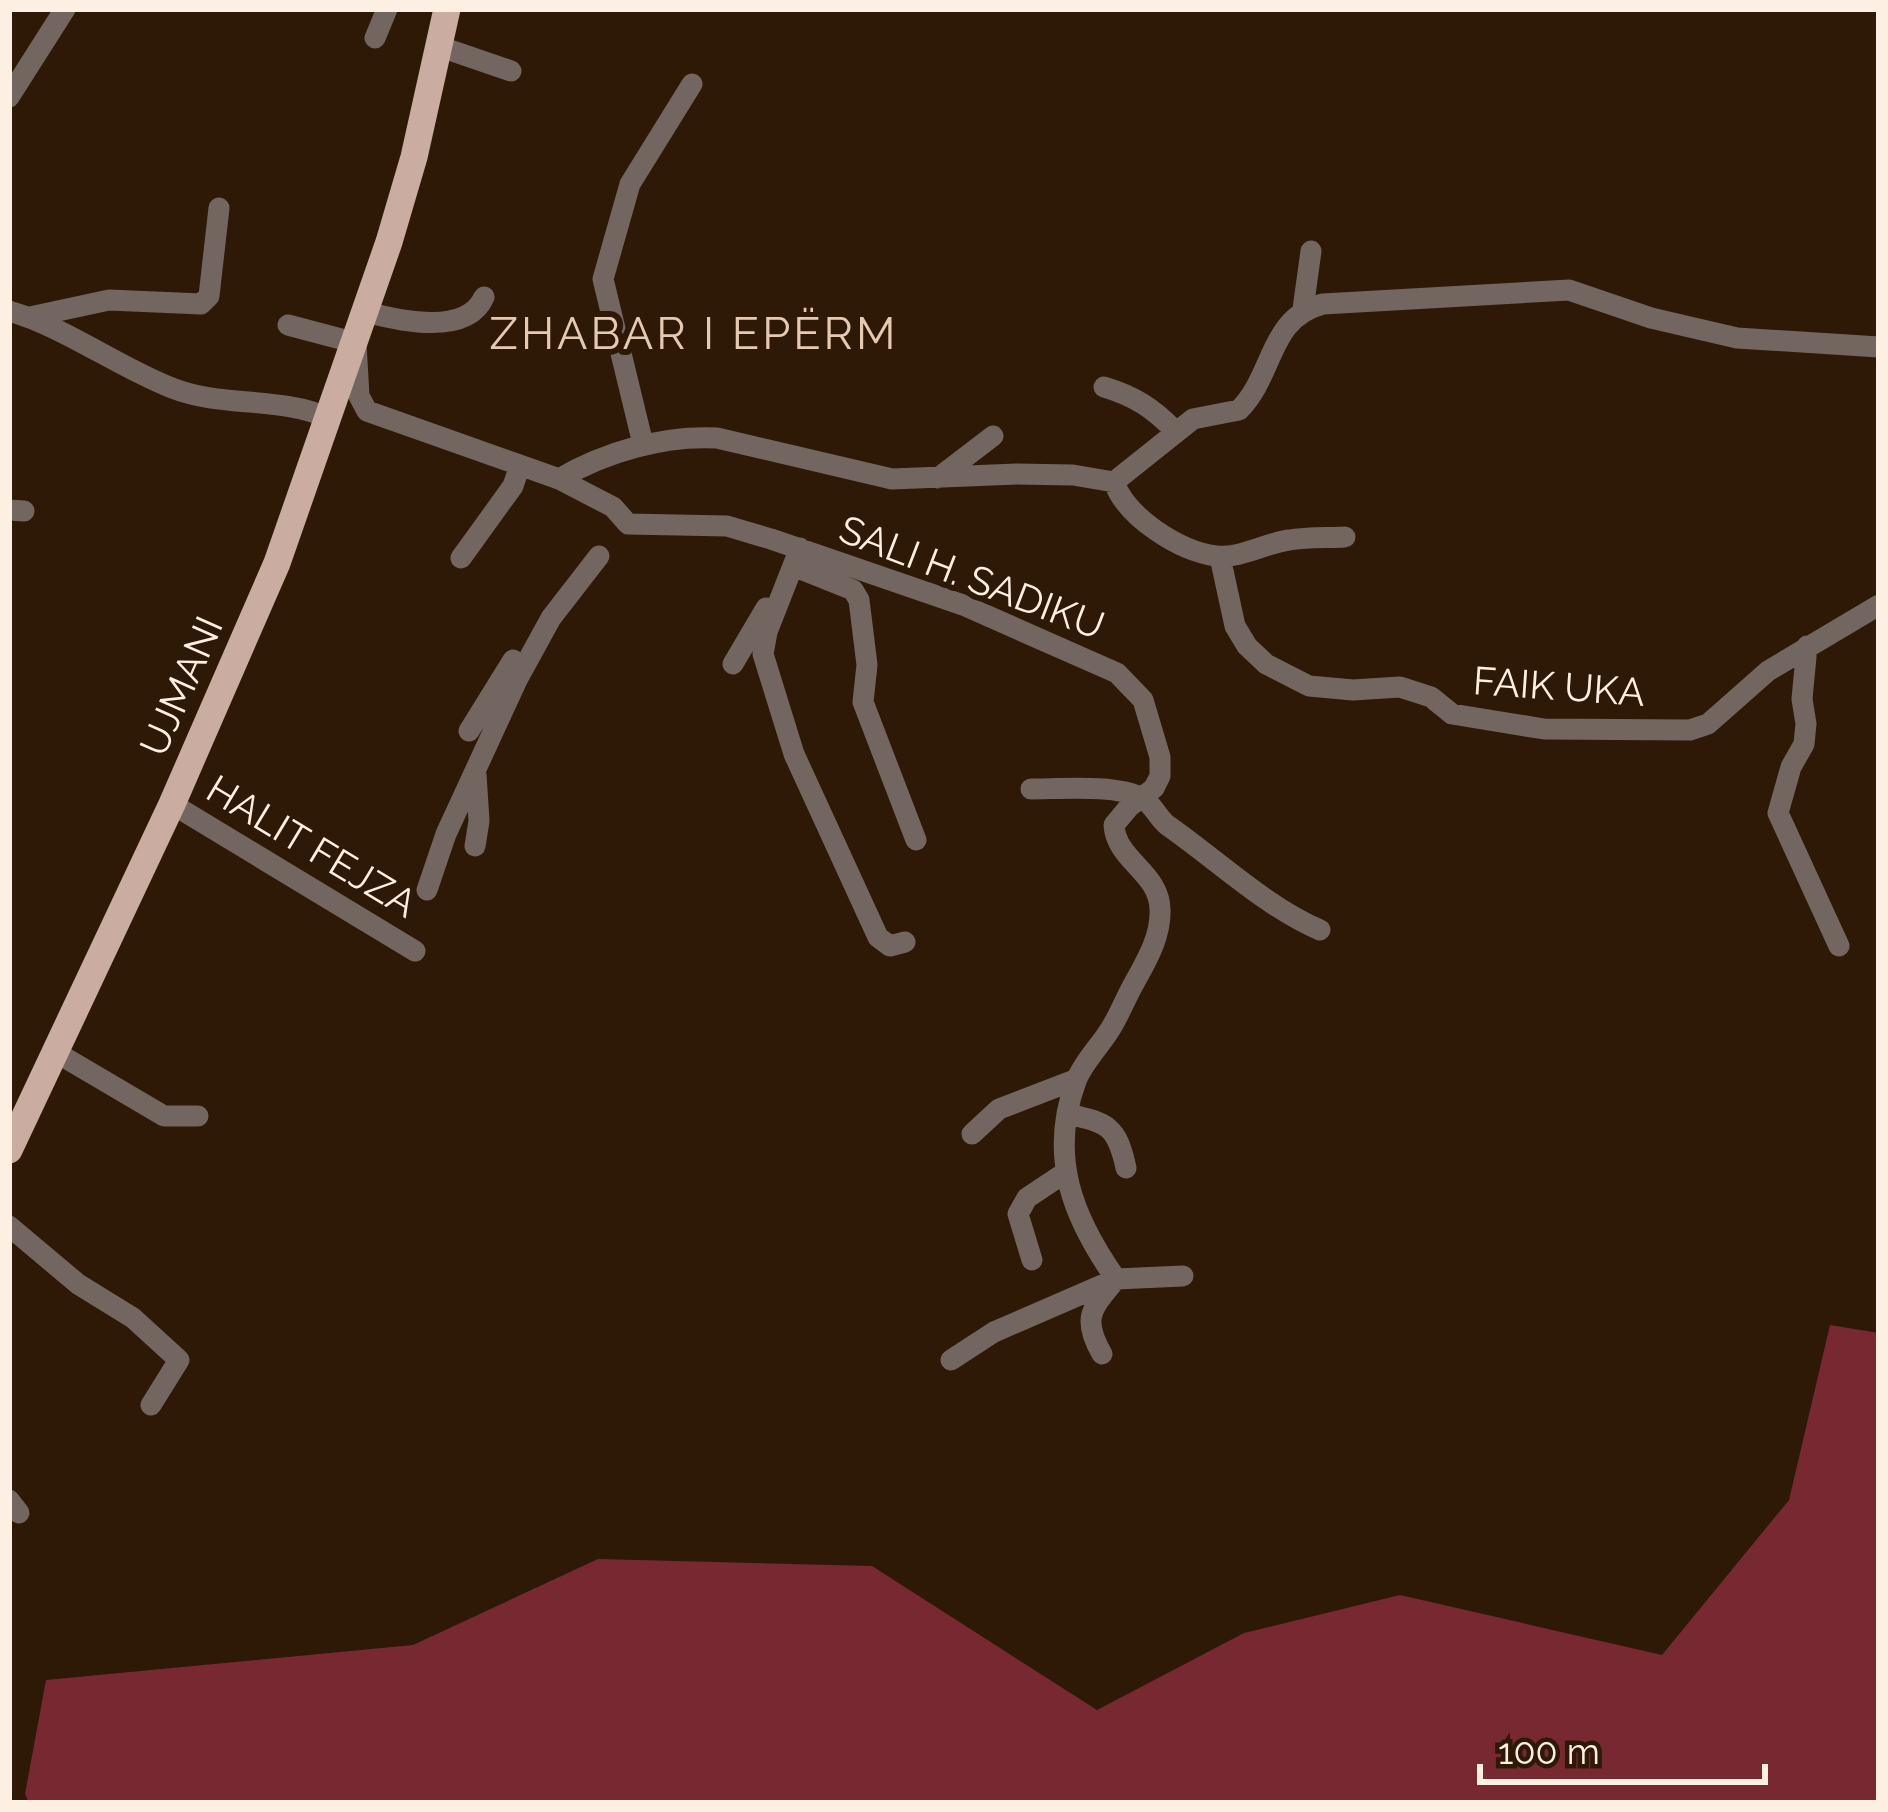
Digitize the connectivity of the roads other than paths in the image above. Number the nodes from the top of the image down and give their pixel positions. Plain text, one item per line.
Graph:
1 (65, 9) edge
2 (387, 9) edge
3 (447, 9) edge
4 (375, 38) dead end
5 (438, 46) junction
6 (511, 70) dead end
7 (692, 84) dead end
8 (9, 97) edge
9 (219, 208) dead end
10 (1311, 250) dead end
11 (484, 297) dead end
12 (1304, 309) junction
13 (366, 312) junction
14 (20, 314) edge
15 (288, 326) dead end
16 (356, 343) junction
17 (1879, 347) edge
18 (1104, 387) dead end
19 (329, 418) junction
20 (1174, 430) junction
21 (993, 436) dead end
22 (644, 445) junction
23 (519, 468) junction
24 (938, 478) junction
25 (559, 479) junction
26 (1114, 482) junction
27 (628, 524) junction
28 (1345, 537) dead end
29 (599, 556) junction
30 (461, 557) dead end
31 (796, 557) junction
32 (1220, 557) junction
33 (781, 596) junction
34 (1879, 605) edge
35 (1807, 646) junction
36 (733, 664) dead end
37 (470, 731) dead end
38 (476, 774) junction
39 (1031, 789) dead end
40 (1142, 798) junction
41 (172, 804) junction
42 (916, 840) dead end
43 (475, 846) dead end
44 (428, 890) dead end
45 (1320, 930) dead end
46 (905, 942) dead end
47 (1839, 946) dead end
48 (416, 951) dead end
49 (57, 1053) junction
50 (1077, 1078) junction
51 (1068, 1114) junction
52 (198, 1116) dead end
53 (972, 1134) dead end
54 (9, 1150) edge
55 (1126, 1168) dead end
56 (1066, 1172) junction
57 (9, 1226) edge
58 (1032, 1260) dead end
59 (1183, 1276) dead end
60 (1116, 1279) junction
61 (1102, 1354) dead end
62 (951, 1360) dead end
63 (151, 1405) dead end

1 - 8 street
2 - 4 street
3 - 5 main road, UJMANI
5 - 6 street
5 - 13 main road, UJMANI
7 - 22 street
9 - 14 street
10 - 12 street
11 - 13 street
12 - 17 street
12 - 20 street
13 - 16 main road, UJMANI
14 - 19 street
15 - 16 street
16 - 19 main road, UJMANI
16 - 23 street
18 - 20 street
19 - 41 main road, UJMANI
20 - 26 street
21 - 24 street
22 - 24 street
22 - 25 street
23 - 25 street
23 - 30 street
24 - 26 street
25 - 27 street
26 - 32 street
27 - 29 street
27 - 31 street, SALI H. SADIKU
28 - 32 street
29 - 37 street
29 - 38 street
31 - 33 street, SALI H. SADIKU
31 - 40 street, SALI H. SADIKU
31 - 42 street, SALI H. SADIKU
32 - 35 street, FAIK UKA
33 - 36 street, SALI H. SADIKU
33 - 46 street, SALI H. SADIKU
34 - 35 street, FAIK UKA
35 - 47 street
38 - 43 street
38 - 44 street
39 - 40 street
40 - 45 street
40 - 50 street, SALI H. SADIKU
41 - 48 street, HALIT FEJZA
41 - 49 main road, UJMANI
49 - 52 street
49 - 54 main road, UJMANI
50 - 51 street, SALI H. SADIKU
50 - 53 street
51 - 55 street
51 - 56 street, SALI H. SADIKU
56 - 58 street
56 - 60 street, SALI H. SADIKU
57 - 63 street
59 - 60 street
60 - 61 street
60 - 62 street

